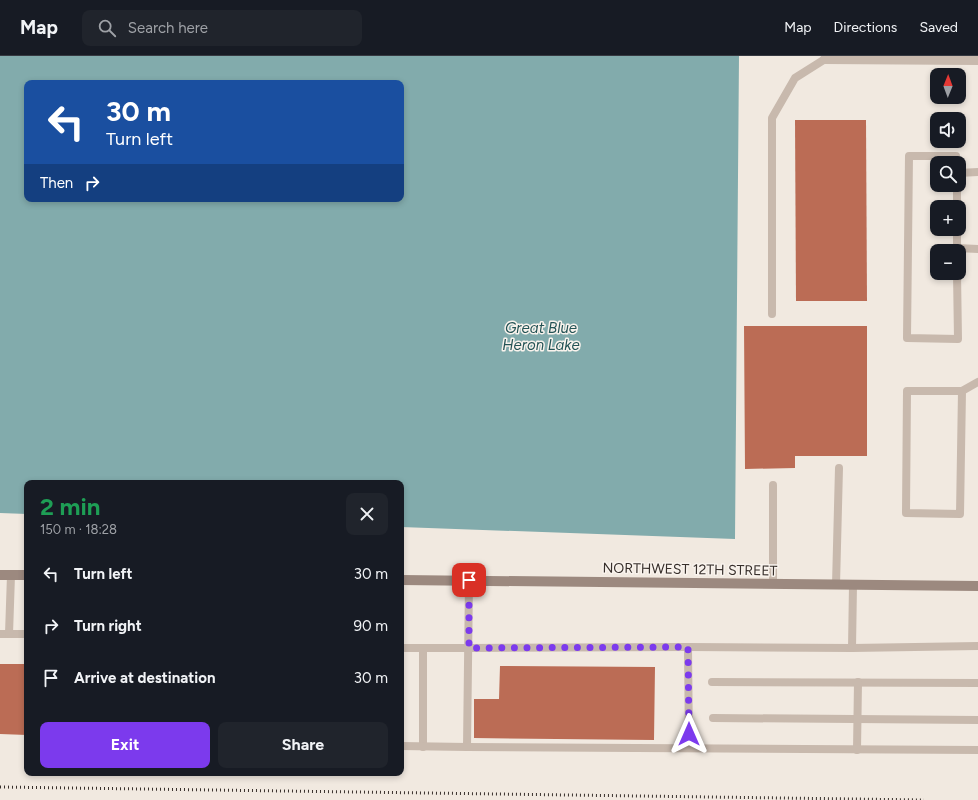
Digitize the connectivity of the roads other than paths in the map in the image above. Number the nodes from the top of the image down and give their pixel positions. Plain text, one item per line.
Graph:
1 (824, 57) edge
2 (978, 60) edge
3 (930, 156) edge
4 (978, 172) edge
5 (966, 173) edge
6 (966, 249) edge
7 (978, 249) edge
8 (957, 280) edge
9 (772, 314) dead end
10 (978, 382) edge
11 (962, 391) junction
12 (839, 468) dead end
13 (773, 485) dead end
14 (0, 575) edge
15 (11, 575) junction
16 (24, 575) edge
17 (404, 580) edge
18 (469, 580) junction
19 (773, 584) junction
20 (836, 585) junction
21 (853, 585) junction
22 (978, 586) edge
23 (4, 634) edge
24 (24, 634) edge
25 (978, 646) edge
26 (688, 647) junction
27 (404, 648) edge
28 (423, 648) junction
29 (469, 648) junction
30 (852, 648) junction
31 (712, 682) dead end
32 (858, 682) junction
33 (978, 683) edge
34 (713, 718) dead end
35 (858, 719) junction
36 (978, 720) edge
37 (404, 746) edge
38 (424, 747) junction
39 (467, 747) junction
40 (689, 748) junction
41 (857, 750) junction
42 (978, 750) edge

1 - 2 street
1 - 9 lane
3 - 8 lane
4 - 5 lane
6 - 7 lane
10 - 11 lane
11 - 11 lane
12 - 20 lane
13 - 19 lane
14 - 15 main road
15 - 16 main road
15 - 23 lane
17 - 18 main road, NORTHWEST 12TH STREET
18 - 19 main road, NORTHWEST 12TH STREET
18 - 29 lane
19 - 20 main road, NORTHWEST 12TH STREET
20 - 21 main road, NORTHWEST 12TH STREET
21 - 22 main road, NORTHWEST 12TH STREET
21 - 30 lane
23 - 24 lane
25 - 30 lane
26 - 29 lane
26 - 30 lane
26 - 40 lane
27 - 28 lane
28 - 29 lane
28 - 38 lane
29 - 39 lane
31 - 32 lane
32 - 33 lane
32 - 35 lane
34 - 35 lane
35 - 36 lane
35 - 41 lane
37 - 38 lane
38 - 39 lane
39 - 40 lane
40 - 41 lane
41 - 42 lane

